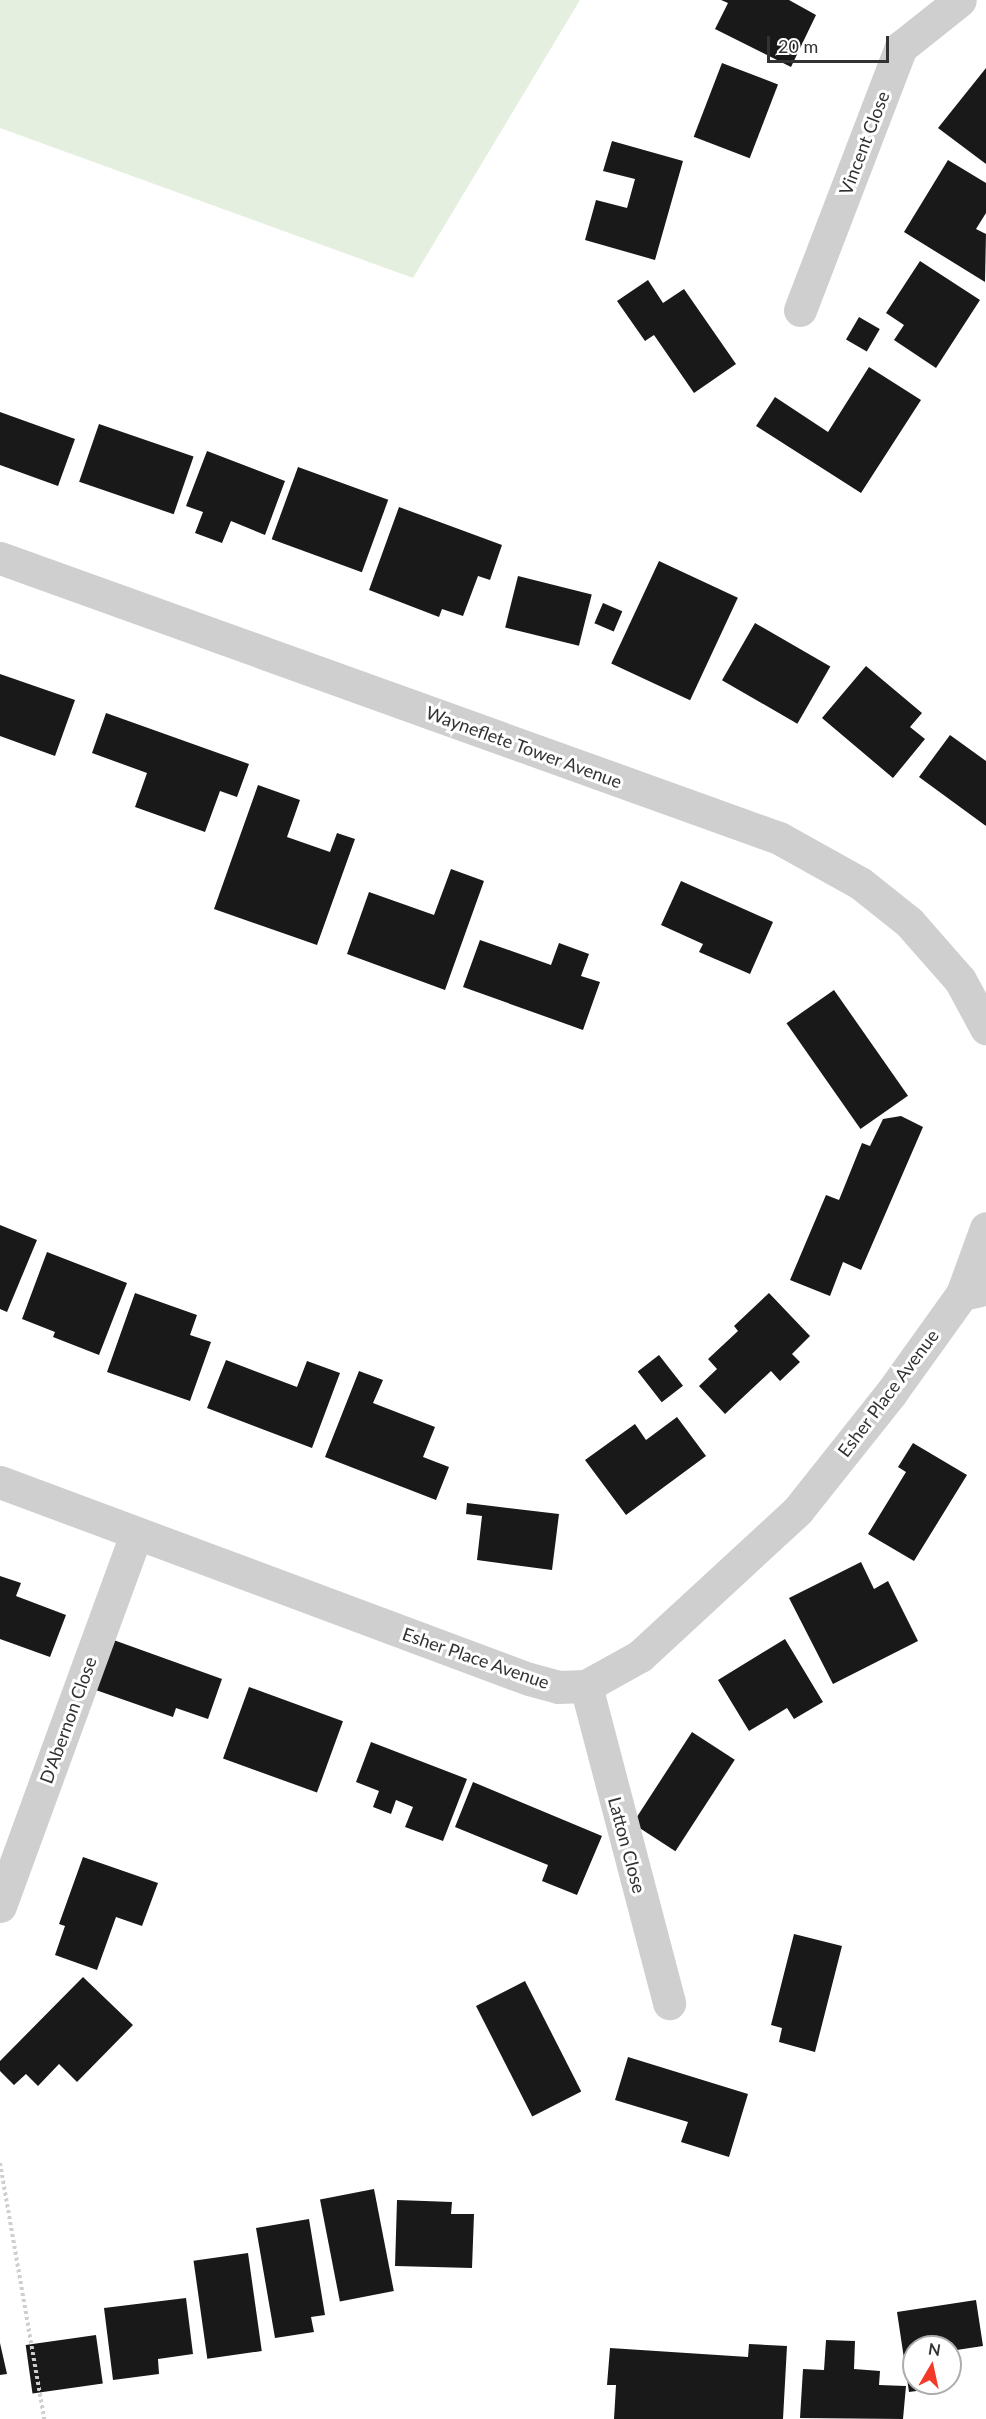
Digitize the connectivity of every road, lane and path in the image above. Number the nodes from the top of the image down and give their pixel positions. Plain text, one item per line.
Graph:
1 (960, 0) edge
2 (800, 310) dead end
3 (0, 558) edge
4 (986, 1028) edge
5 (986, 1228) edge
6 (974, 1291) edge
7 (0, 1482) edge
8 (136, 1534) junction
9 (586, 1686) junction
10 (0, 1906) edge
11 (669, 2003) dead end
12 (0, 2163) edge
13 (44, 2419) edge

1 - 2 street, Vincent Close
3 - 4 street, Wayneflete Tower Avenue
5 - 6 street
6 - 9 street, Esher Place Avenue
7 - 8 street, Esher Place Avenue
8 - 9 street, Esher Place Avenue
8 - 10 street, D'Abernon Close
9 - 11 street, Latton Close
12 - 13 path

